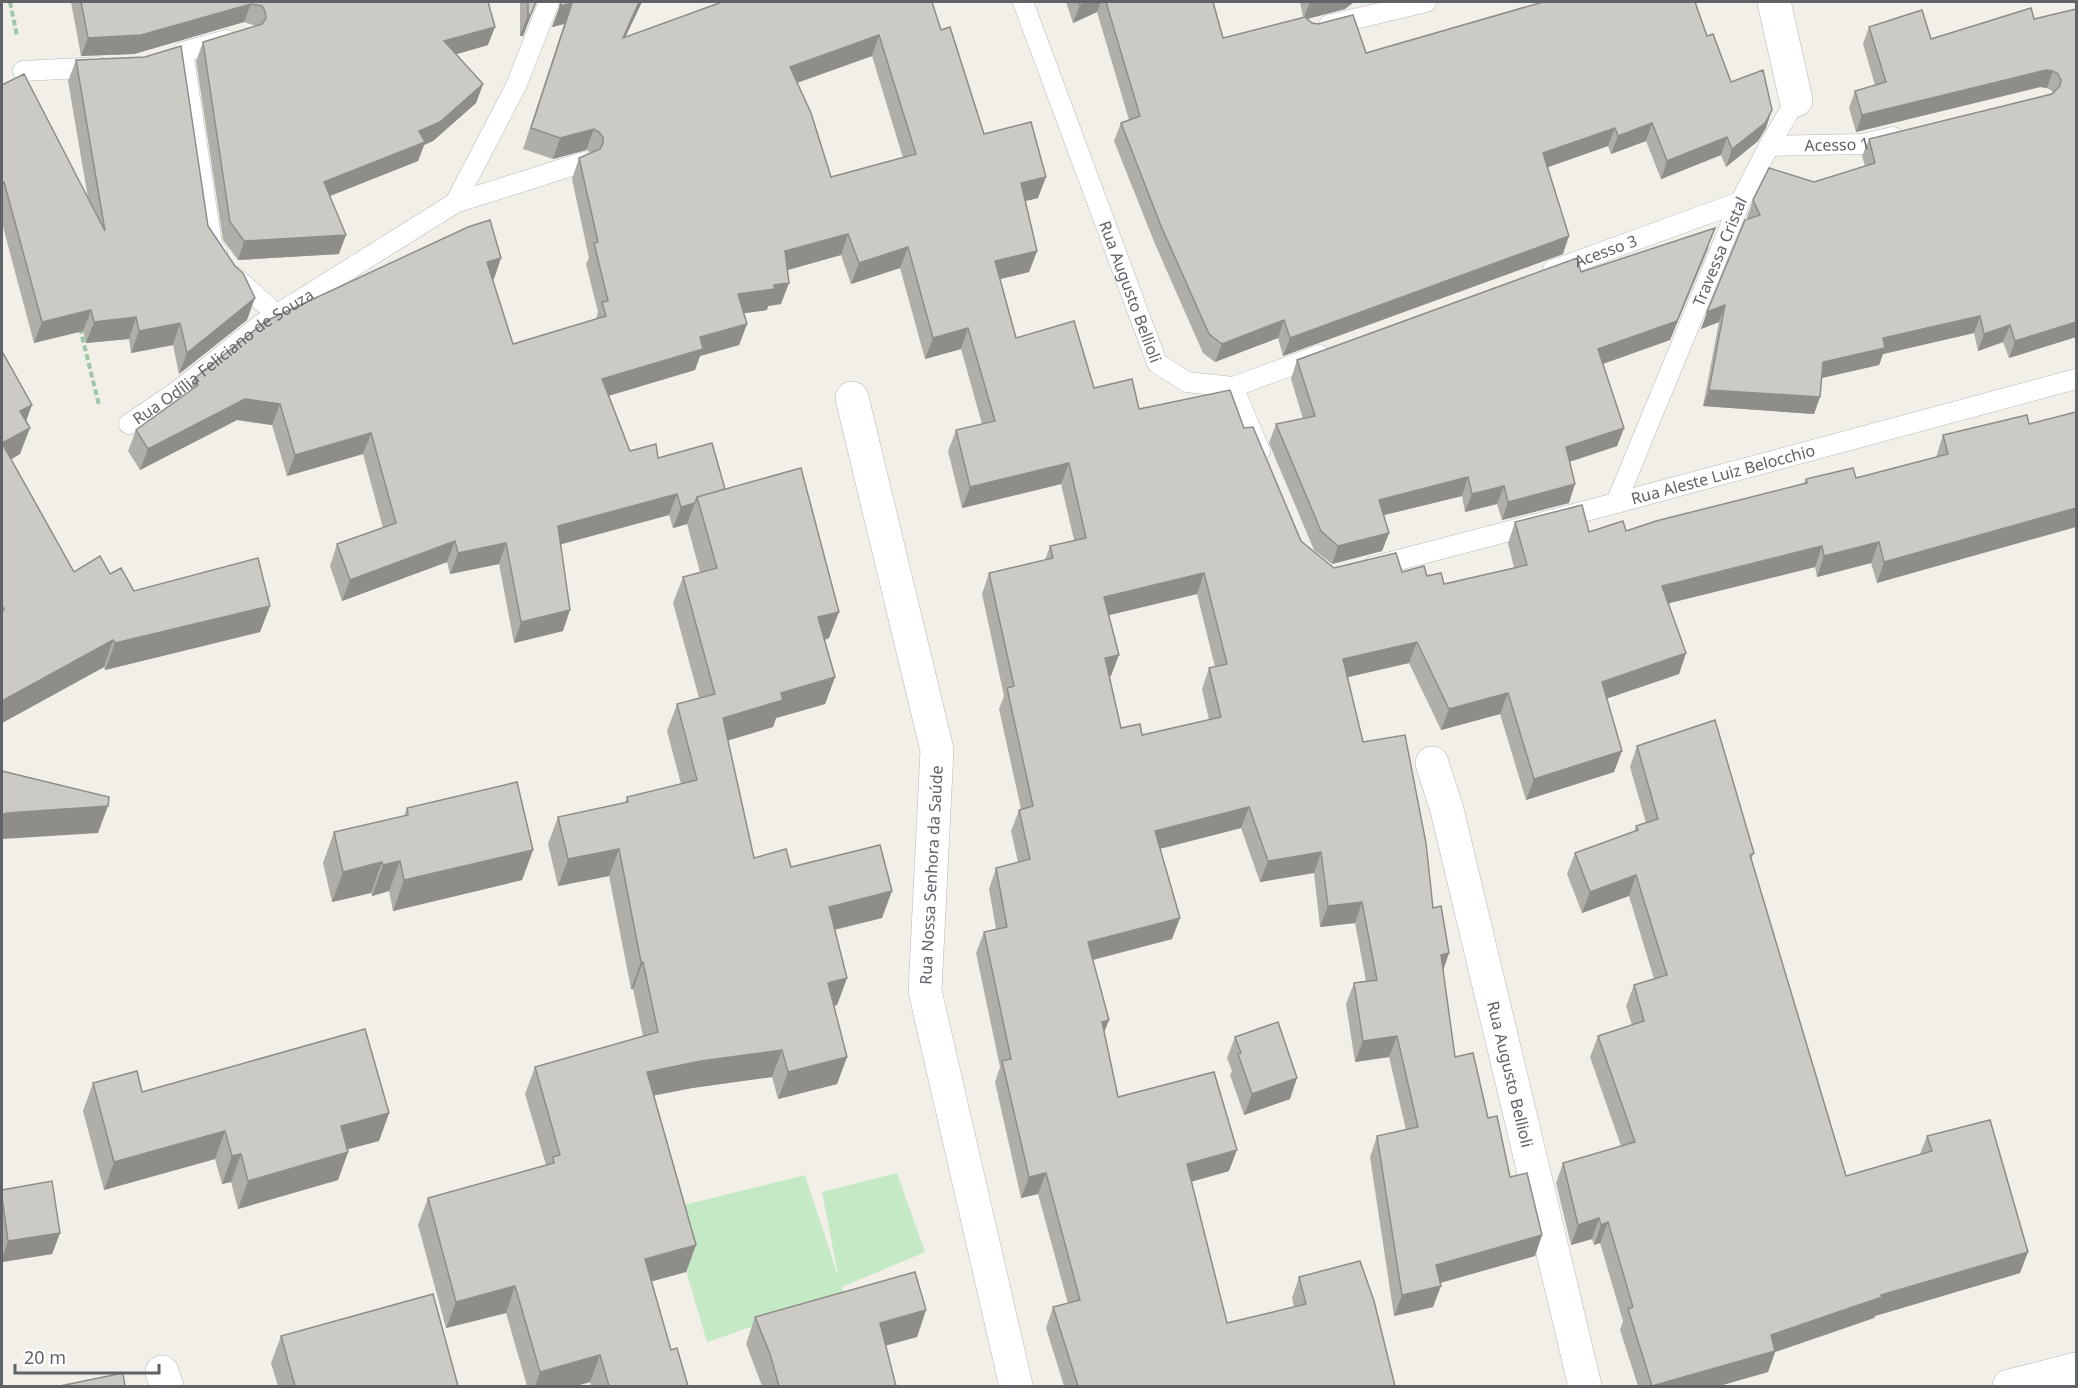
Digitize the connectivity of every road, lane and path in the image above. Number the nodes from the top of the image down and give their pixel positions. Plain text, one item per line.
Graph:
1 (10, 2) edge
2 (549, 2) edge
3 (1023, 2) edge
4 (1426, 2) edge
5 (1774, 2) edge
6 (1309, 30) edge
7 (247, 34) edge
8 (114, 67) edge
9 (24, 71) joint
10 (1796, 100) joint
11 (1908, 133) edge
12 (1769, 146) junction
13 (584, 162) edge
14 (1740, 202) junction
15 (454, 203) junction
16 (1537, 276) edge
17 (276, 314) junction
18 (78, 320) edge
19 (1335, 350) edge
20 (2076, 380) edge
21 (1233, 387) junction
22 (852, 398) dead end
23 (129, 424) joint
24 (1269, 472) edge
25 (1616, 504) junction
26 (1350, 572) edge
27 (1432, 763) dead end
28 (2076, 1369) edge
29 (1016, 1386) edge
30 (1585, 1386) edge
31 (2009, 1386) edge

1 - 9 path
2 - 15 lane
3 - 21 lane, Rua Augusto Bellioli
4 - 6 lane
5 - 10 street, Travessa Cristal
7 - 17 lane
8 - 9 lane
10 - 12 lane, Travessa Cristal
11 - 12 lane, Acesso 1
12 - 14 lane, Travessa Cristal
13 - 15 lane, Rua Odília Feliciano de Souza
14 - 16 lane, Acesso 3
14 - 25 lane, Travessa Cristal
15 - 17 lane, Rua Odília Feliciano de Souza
17 - 23 lane, Rua Odília Feliciano de Souza
18 - 23 path, Rua Odília Feliciano de Souza
19 - 21 lane
20 - 25 lane, Rua Aleste Luiz Belocchio
21 - 24 lane
22 - 29 street, Rua Nossa Senhora da Saúde
25 - 26 lane, Rua Aleste Luiz Belocchio
27 - 30 street, Rua Augusto Bellioli
28 - 31 street

